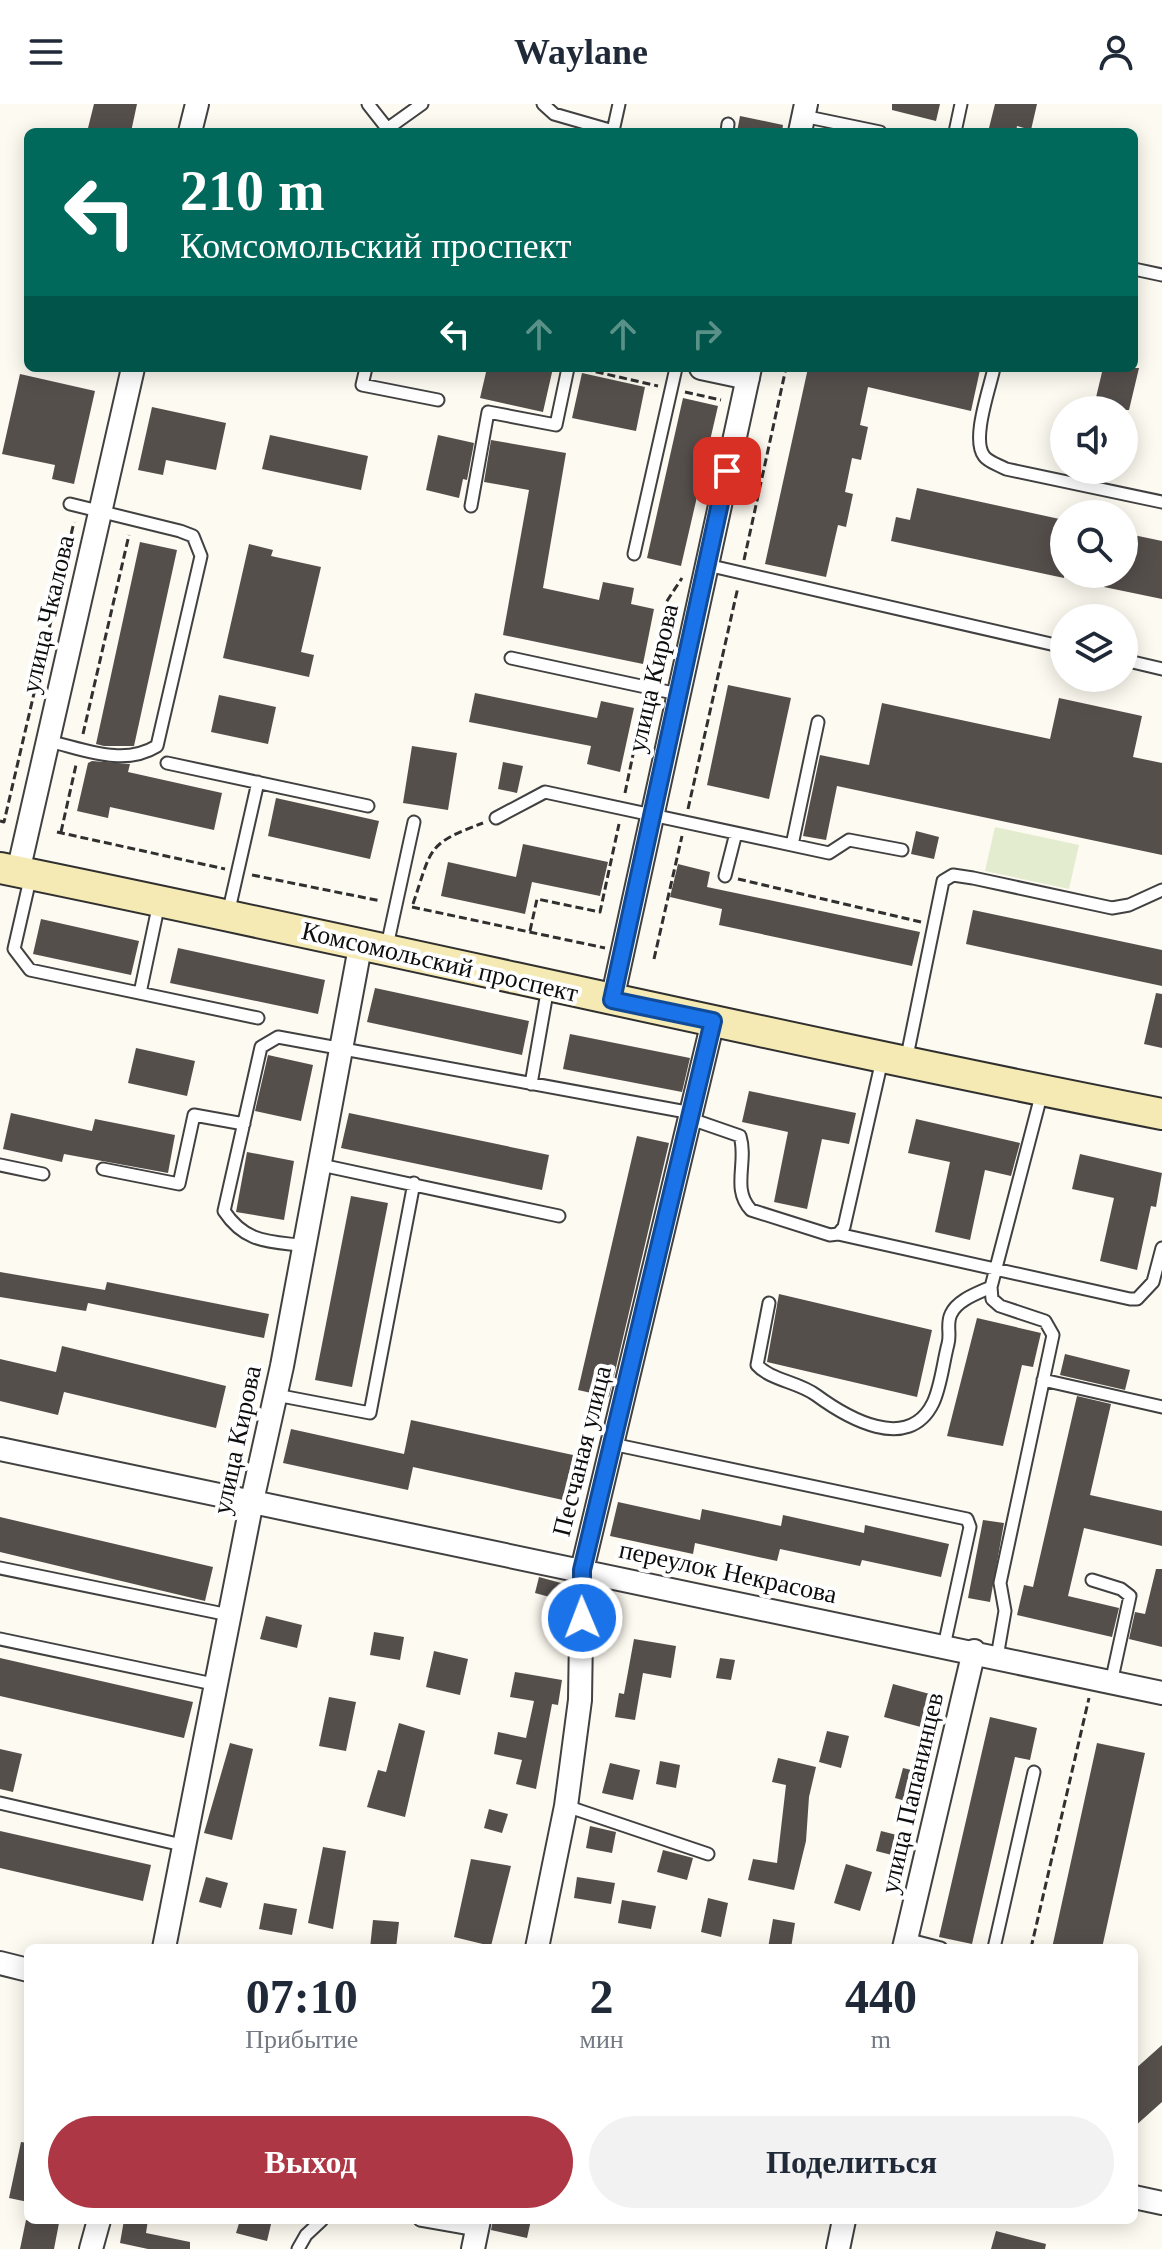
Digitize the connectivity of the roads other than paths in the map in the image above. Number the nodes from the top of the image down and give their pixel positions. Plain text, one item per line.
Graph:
1 (197, 104) edge
2 (368, 104) edge
3 (422, 104) edge
4 (543, 104) edge
5 (619, 104) edge
6 (961, 104) edge
7 (803, 117) edge
8 (191, 128) edge
9 (386, 128) edge
10 (391, 128) edge
11 (601, 128) edge
12 (615, 128) edge
13 (859, 128) edge
14 (956, 128) edge
15 (1138, 270) edge
16 (1162, 275) edge
17 (132, 372) edge
18 (365, 372) edge
19 (567, 372) edge
20 (675, 372) edge
21 (993, 372) edge
22 (749, 373) edge
23 (438, 400) dead end
24 (1162, 502) edge
25 (471, 506) dead end
26 (82, 508) junction
27 (634, 554) dead end
28 (707, 565) junction
29 (1050, 644) edge
30 (511, 658) dead end
31 (1138, 663) edge
32 (1162, 669) edge
33 (678, 694) junction
34 (818, 722) dead end
35 (48, 741) junction
36 (167, 763) dead end
37 (258, 782) junction
38 (368, 806) dead end
39 (651, 814) junction
40 (496, 818) road end
41 (414, 822) dead end
42 (736, 833) junction
43 (792, 845) junction
44 (902, 850) dead end
45 (16, 872) edge
46 (725, 876) road end
47 (1162, 890) edge
48 (159, 902) junction
49 (227, 916) junction
50 (374, 945) junction
51 (548, 986) junction
52 (140, 993) junction
53 (612, 1000) junction
54 (258, 1018) dead end
55 (713, 1021) junction
56 (341, 1047) junction
57 (894, 1062) junction
58 (531, 1084) junction
59 (1043, 1091) junction
60 (1162, 1114) edge
61 (691, 1116) junction
62 (244, 1124) junction
63 (0, 1165) edge
64 (321, 1165) junction
65 (103, 1169) dead end
66 (43, 1174) dead end
67 (414, 1183) junction
68 (559, 1216) dead end
69 (838, 1234) junction
70 (306, 1246) junction
71 (1162, 1248) edge
72 (995, 1269) junction
73 (991, 1287) junction
74 (769, 1303) dead end
75 (1043, 1380) junction
76 (276, 1395) junction
77 (1162, 1407) edge
78 (612, 1444) junction
79 (0, 1449) edge
80 (252, 1501) junction
81 (0, 1568) edge
82 (582, 1570) junction
83 (1092, 1580) dead end
84 (229, 1615) junction
85 (0, 1639) edge
86 (944, 1646) junction
87 (974, 1651) junction
88 (997, 1657) junction
89 (1102, 1681) junction
90 (218, 1685) junction
91 (1162, 1693) edge
92 (1034, 1772) dead end
93 (0, 1803) edge
94 (566, 1806) junction
95 (182, 1845) junction
96 (708, 1854) dead end
97 (905, 1943) edge
98 (165, 1944) edge
99 (538, 1944) edge
100 (995, 1944) edge
101 (0, 1963) edge
102 (24, 1969) edge
103 (1138, 2198) edge
104 (1162, 2203) edge
105 (98, 2224) edge
106 (318, 2224) edge
107 (437, 2224) edge
108 (843, 2224) edge
109 (476, 2233) edge
110 (91, 2249) edge
111 (298, 2249) edge
112 (838, 2249) edge

1 - 8 street
2 - 9 lane
3 - 10 lane
4 - 11 lane
5 - 12 lane
6 - 14 lane
7 - 13 lane
15 - 16 lane
17 - 26 street, улица Чкалова
18 - 23 lane
19 - 25 lane
20 - 27 lane
21 - 24 lane
22 - 28 street, улица Кирова
26 - 35 street, улица Чкалова
26 - 35 lane
28 - 29 lane
28 - 33 street, улица Кирова
30 - 33 lane
31 - 32 lane
33 - 39 street, улица Кирова
34 - 43 lane
35 - 45 street, улица Чкалова
36 - 37 lane
37 - 38 lane
37 - 49 lane
39 - 40 lane
39 - 42 lane
39 - 53 street, улица Кирова
41 - 50 lane
42 - 43 lane
42 - 46 lane
43 - 44 lane
45 - 48 main road, Комсомольский проспект
45 - 52 lane
47 - 57 lane
48 - 49 main road, Комсомольский проспект
48 - 52 lane
49 - 50 main road, Комсомольский проспект
50 - 51 main road, Комсомольский проспект
50 - 56 street, улица Кирова
51 - 53 main road, Комсомольский проспект
51 - 58 lane
52 - 54 lane
53 - 55 main road, Комсомольский проспект
55 - 57 main road, Комсомольский проспект
55 - 61 street, Песчаная улица
56 - 58 lane
56 - 62 lane
56 - 64 street, улица Кирова
57 - 59 main road, Комсомольский проспект
57 - 69 lane
58 - 61 lane
59 - 60 main road, Комсомольский проспект
59 - 72 lane
61 - 69 lane
61 - 78 street, Песчаная улица
62 - 65 lane
62 - 70 lane
63 - 66 lane
64 - 67 lane
64 - 70 street, улица Кирова
67 - 68 lane
67 - 76 lane
69 - 72 lane
70 - 76 street, улица Кирова
71 - 72 lane
72 - 73 lane
73 - 74 lane
73 - 75 lane
75 - 77 lane
75 - 88 lane
76 - 80 street, улица Кирова
78 - 82 street, Песчаная улица
78 - 86 lane
79 - 80 street, переулок Некрасова
80 - 82 street, переулок Некрасова
80 - 84 street, улица Кирова
81 - 84 lane
82 - 86 street, переулок Некрасова
82 - 94 street, Песчаная улица
83 - 89 lane
84 - 90 street, улица Кирова
85 - 90 lane
86 - 87 street, переулок Некрасова
87 - 88 street, переулок Некрасова
87 - 97 street, улица Папанинцев
88 - 89 street, переулок Некрасова
89 - 91 street, переулок Некрасова
90 - 95 street, улица Кирова
92 - 100 lane
93 - 95 lane
94 - 96 lane
94 - 99 street, Песчаная улица
95 - 98 street, улица Кирова
101 - 102 street
103 - 104 street
105 - 110 street
106 - 111 lane
107 - 109 lane
108 - 112 street

